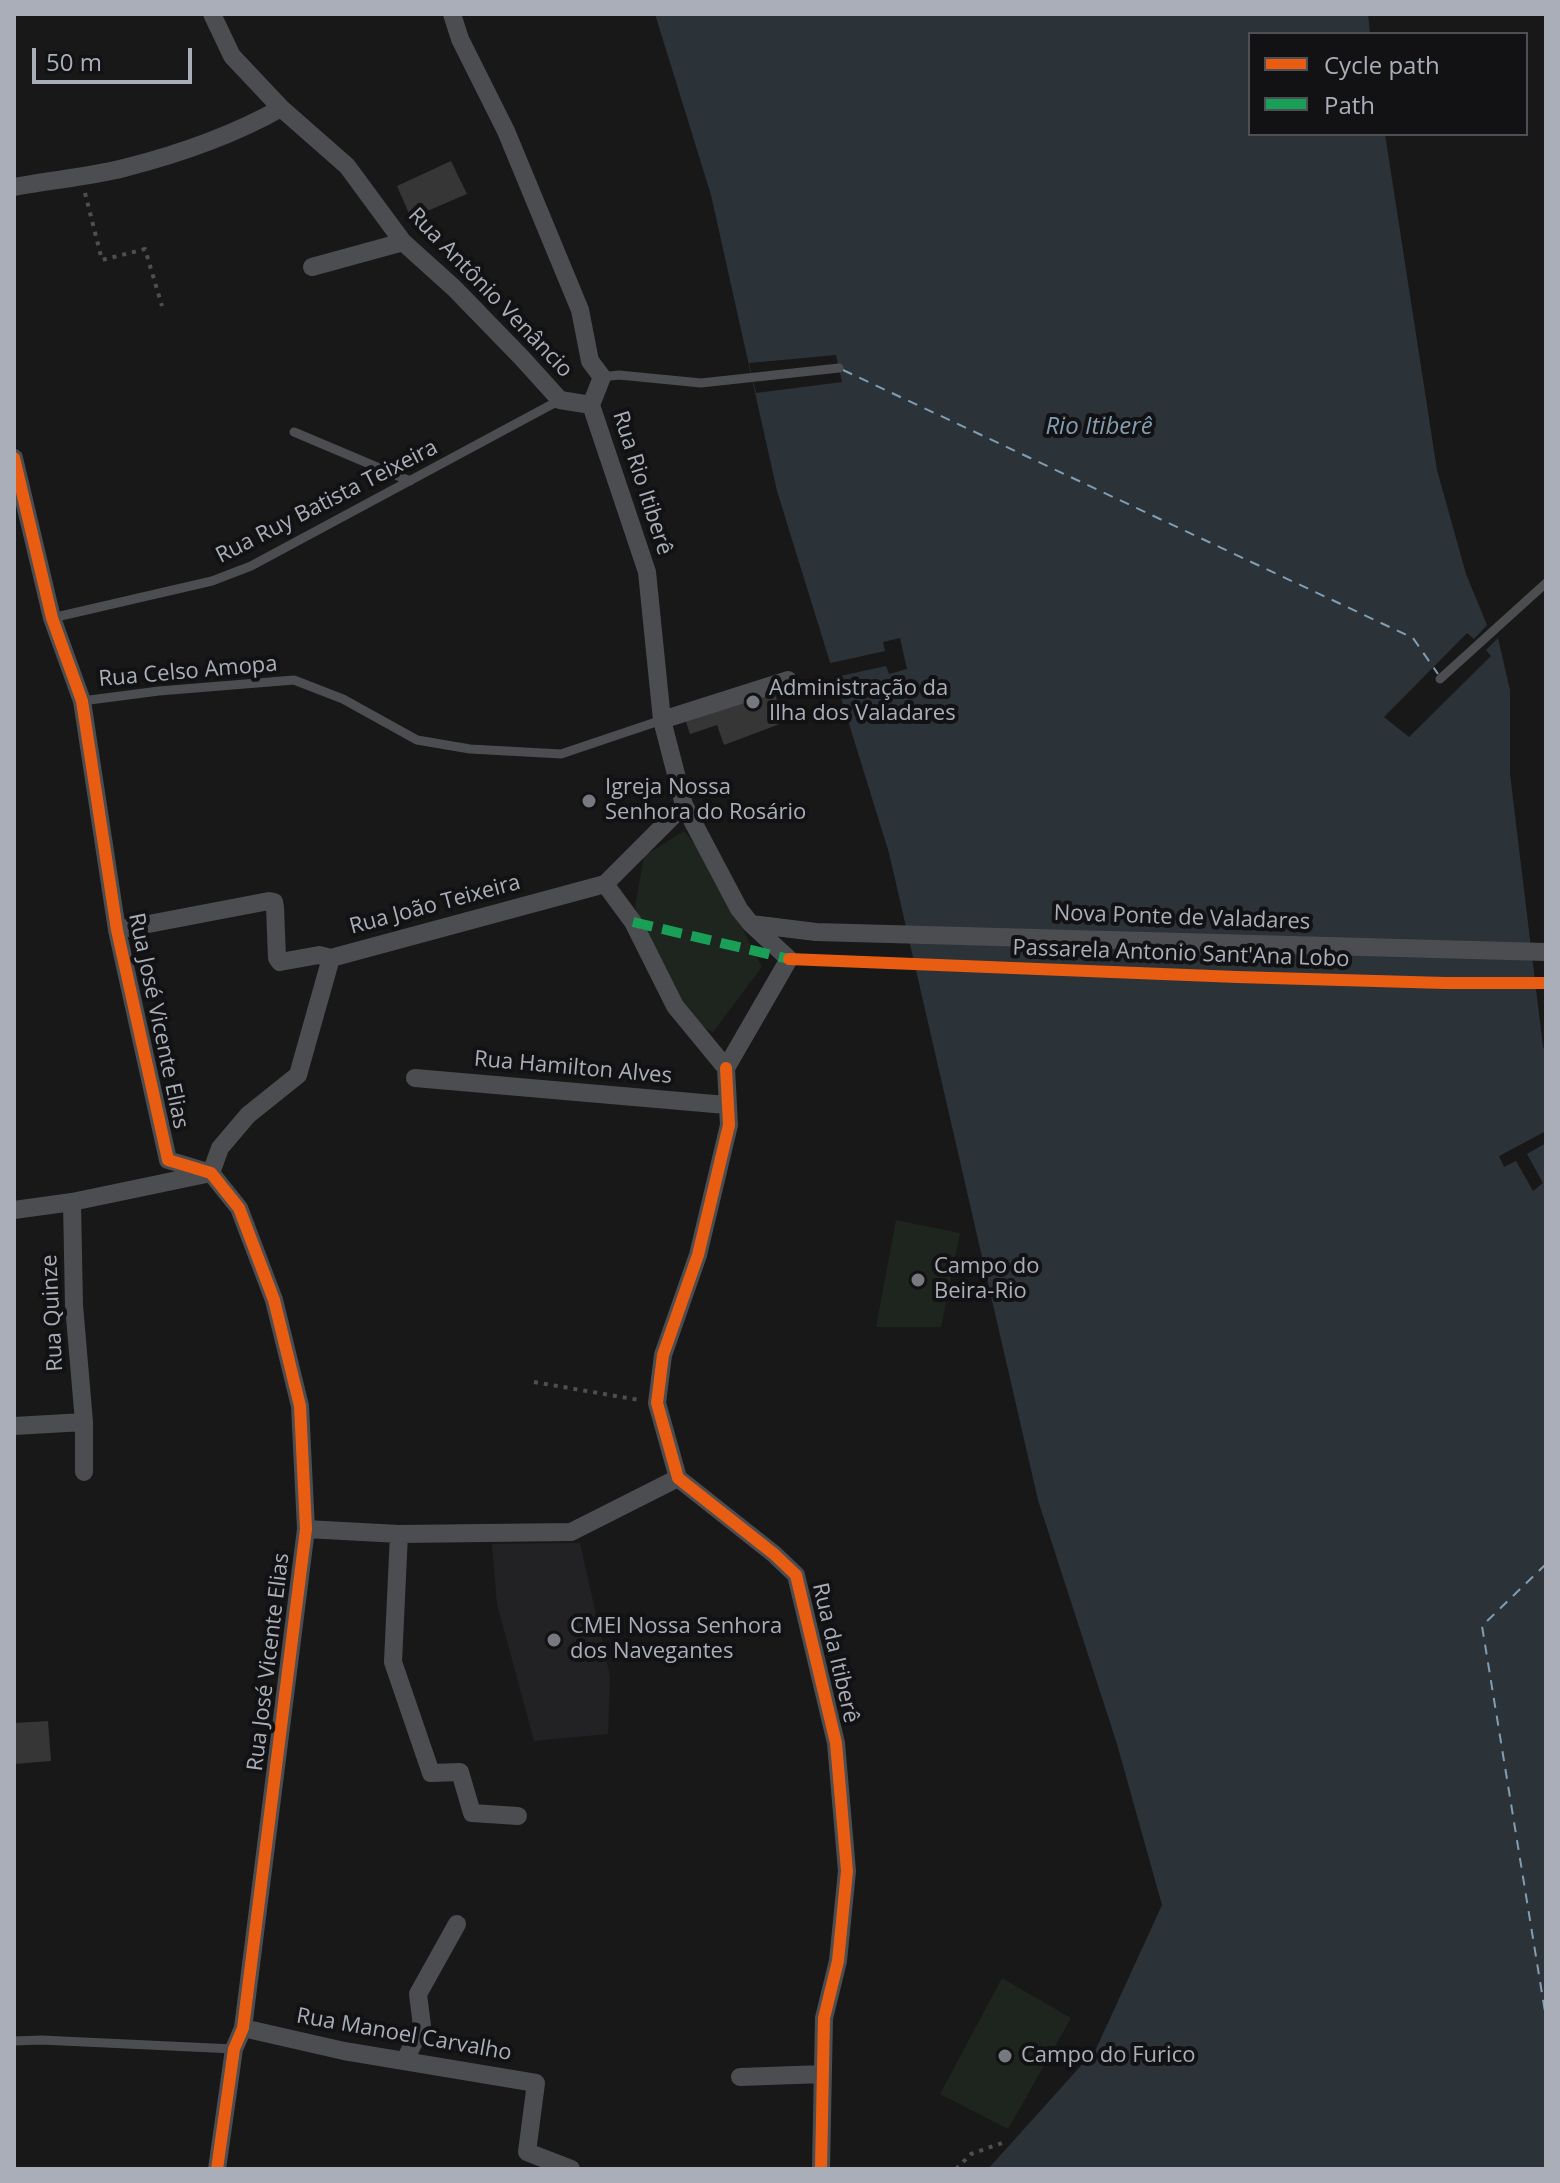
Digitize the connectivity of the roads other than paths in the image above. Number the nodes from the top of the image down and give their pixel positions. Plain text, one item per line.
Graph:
1 (212, 14) edge
2 (452, 14) edge
3 (281, 108) junction
4 (14, 187) edge
5 (403, 242) junction
6 (312, 267) dead end
7 (839, 368) dead end
8 (602, 377) junction
9 (560, 400) junction
10 (591, 405) junction
11 (294, 432) dead end
12 (14, 458) edge
13 (410, 481) junction
14 (1546, 583) edge
15 (52, 618) junction
16 (1440, 679) dead end
17 (788, 680) dead end
18 (82, 701) junction
19 (662, 720) junction
20 (684, 805) junction
21 (605, 884) junction
22 (751, 924) junction
23 (117, 930) junction
24 (1546, 952) edge
25 (331, 958) junction
26 (726, 1068) junction
27 (415, 1078) dead end
28 (726, 1105) junction
29 (211, 1173) junction
30 (72, 1202) junction
31 (14, 1210) edge
32 (84, 1422) junction
33 (14, 1426) edge
34 (84, 1472) dead end
35 (678, 1478) junction
36 (306, 1529) junction
37 (399, 1534) junction
38 (518, 1816) dead end
39 (457, 1924) dead end
40 (243, 2028) junction
41 (14, 2041) edge
42 (234, 2049) junction
43 (405, 2060) junction
44 (823, 2074) junction
45 (740, 2077) dead end
46 (217, 2169) edge
47 (571, 2169) edge
48 (821, 2169) edge

1 - 3 street, Rua Antônio Venâncio
2 - 8 street
3 - 4 street
3 - 5 street, Rua Antônio Venâncio
5 - 6 street
5 - 9 street, Rua Antônio Venâncio
7 - 8 lane
8 - 10 street, Rua Rio Itiberê
9 - 10 street, Rua Antônio Venâncio
9 - 13 lane, Rua Ruy Batista Teixeira
10 - 19 street, Rua Rio Itiberê
11 - 13 lane
12 - 15 street, Rua José Vicente Elias
13 - 15 lane, Rua Ruy Batista Teixeira
14 - 16 lane
15 - 18 street, Rua José Vicente Elias
17 - 19 street
18 - 19 lane, Rua Celso Amopa
18 - 23 street, Rua José Vicente Elias
19 - 20 street, Rua Rio Itiberê
20 - 21 street, Rua João Teixeira
20 - 22 street, Rua Rio Itiberê
21 - 25 street, Rua João Teixeira
21 - 26 street
22 - 24 street, Nova Ponte de Valadares
22 - 26 street, Rua Rio Itiberê
23 - 25 street
23 - 29 street, Rua José Vicente Elias
25 - 29 street, Rua João Teixeira
26 - 28 street
27 - 28 street, Rua Hamilton Alves
28 - 35 street
29 - 30 street
29 - 36 street, Rua José Vicente Elias
30 - 31 street
30 - 32 street, Rua Quinze
32 - 33 street
32 - 34 street, Rua Quinze
35 - 37 street
35 - 44 street, Rua da Itiberê
36 - 37 street
36 - 40 street, Rua José Vicente Elias
37 - 38 street
39 - 43 street
40 - 42 street, Rua José Vicente Elias
40 - 43 street, Rua Manoel Carvalho
41 - 42 lane
42 - 46 street, Rua José Vicente Elias
43 - 47 street, Rua Manoel Carvalho
44 - 45 street
44 - 48 street, Rua da Itiberê

